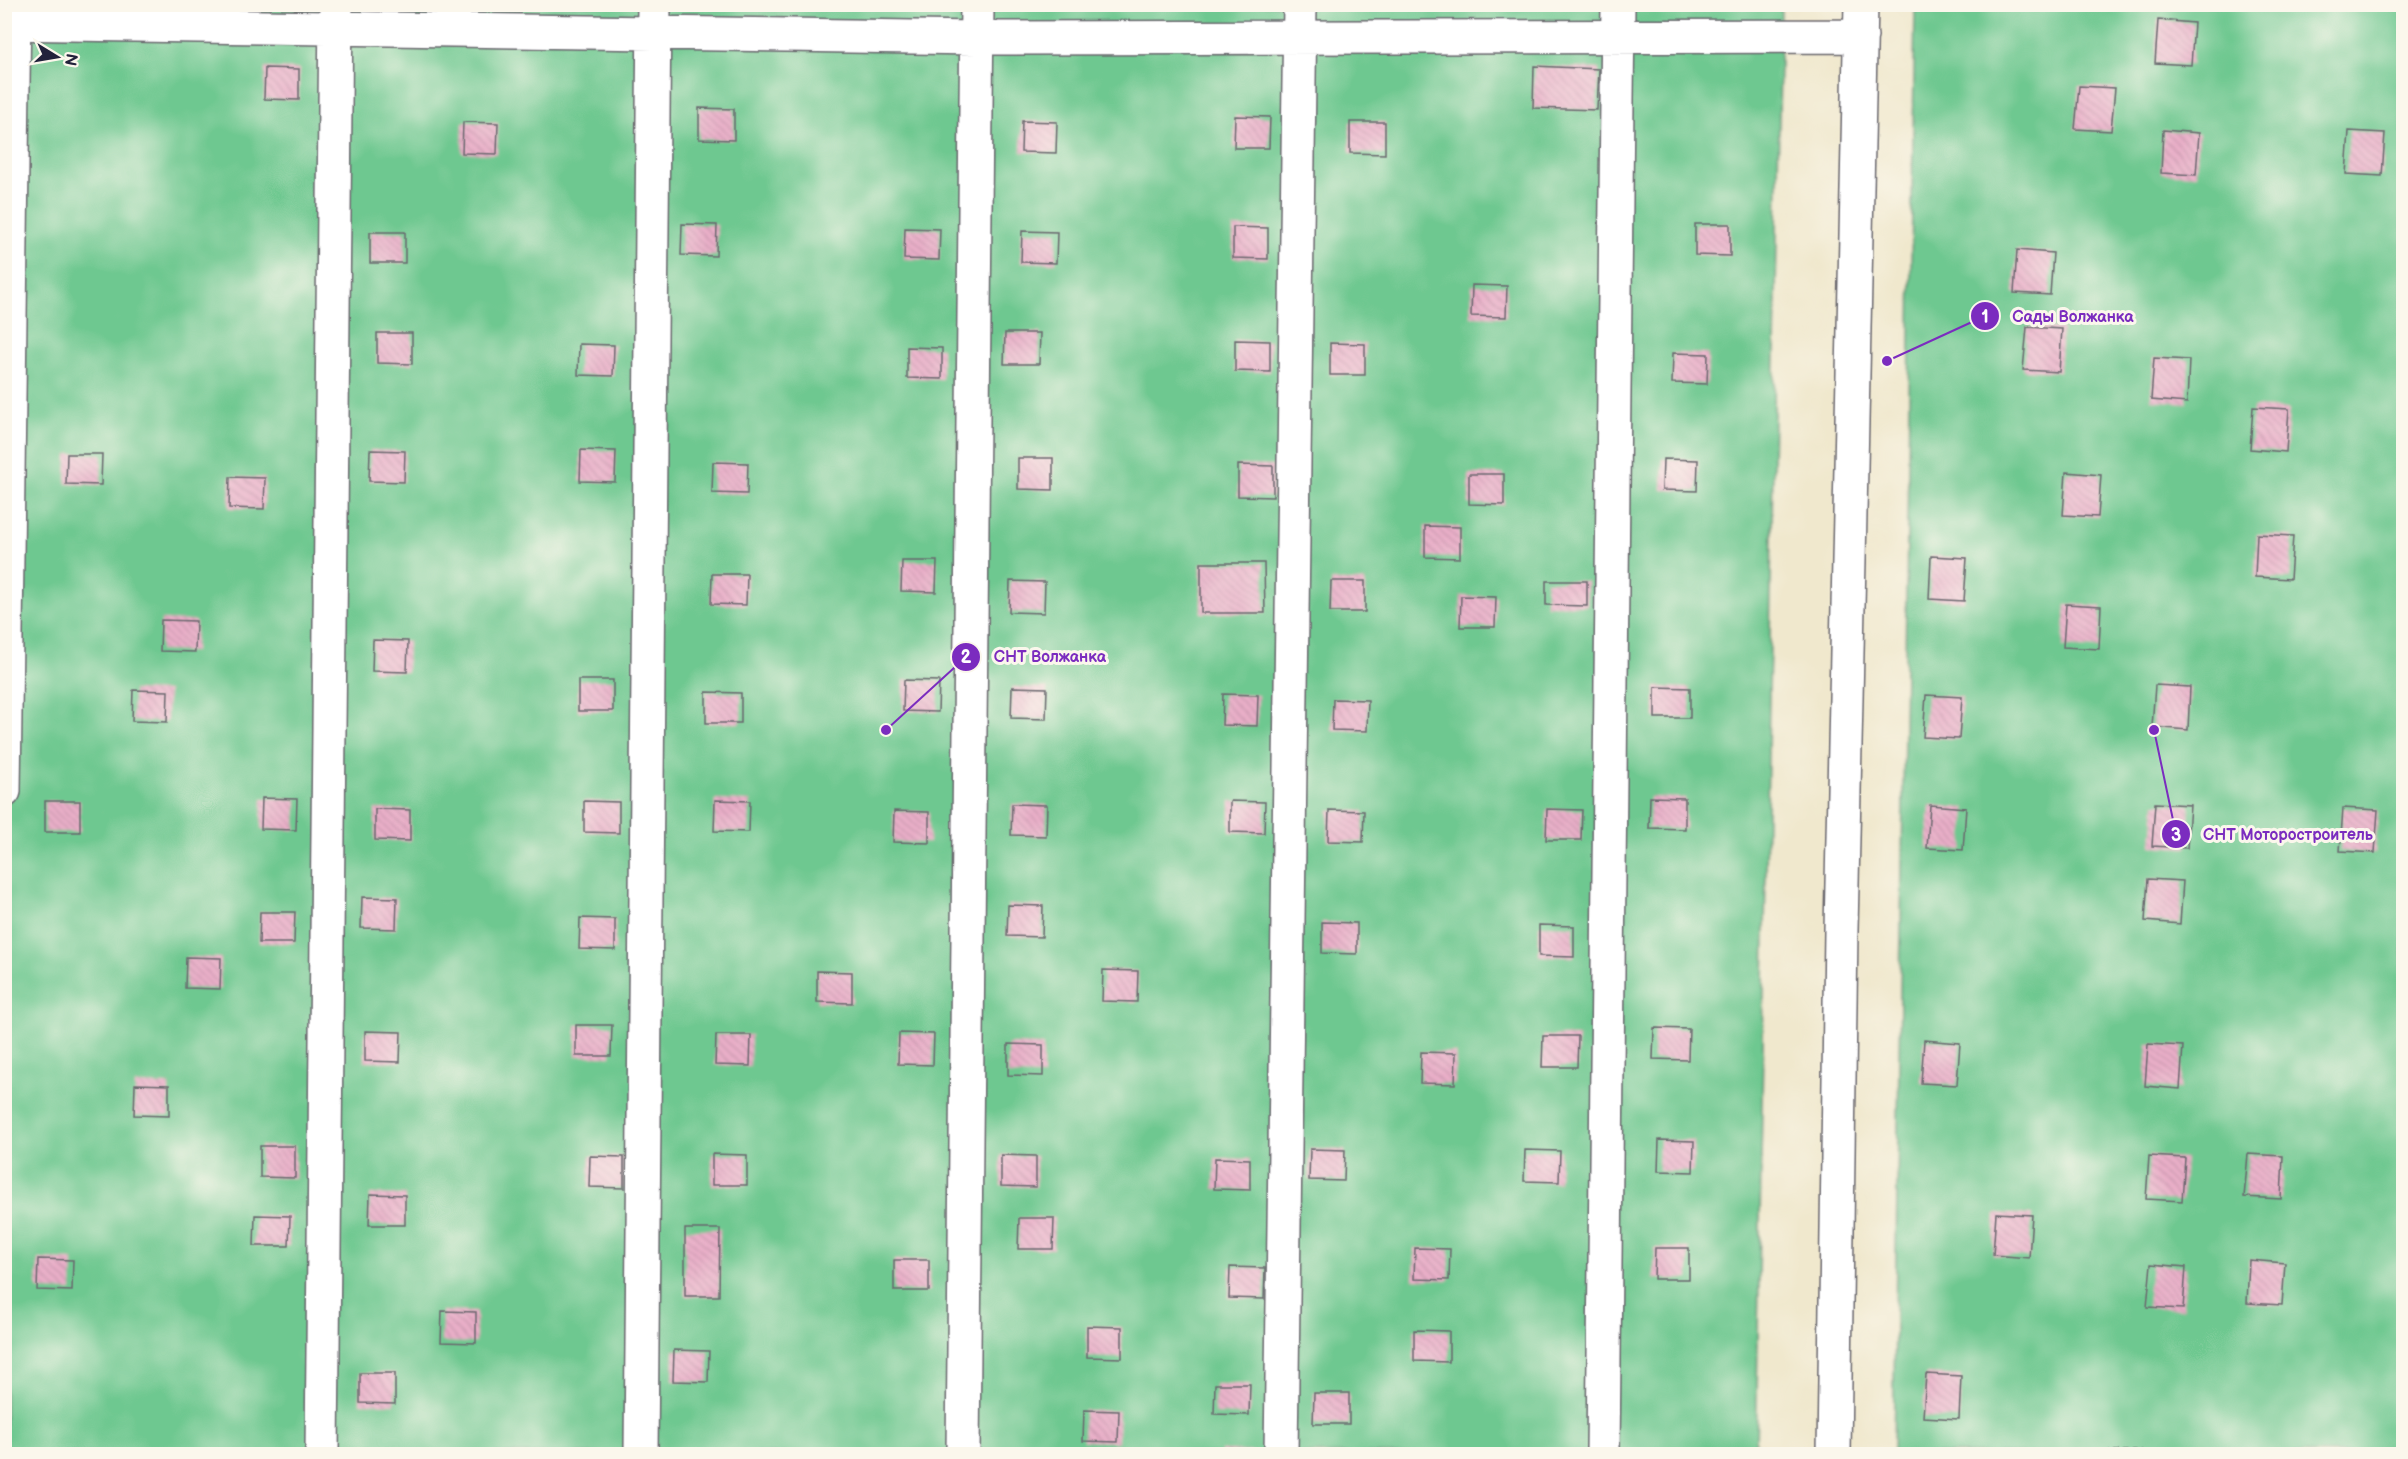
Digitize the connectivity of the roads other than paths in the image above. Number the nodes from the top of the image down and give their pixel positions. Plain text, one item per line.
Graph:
1 (977, 4) edge
2 (1300, 4) edge
3 (1618, 4) edge
4 (336, 16) edge
5 (10, 17) edge
6 (654, 19) edge
7 (1861, 20) edge
8 (1618, 36) junction
9 (1300, 37) junction
10 (976, 38) junction
11 (4, 790) edge
12 (322, 1455) edge
13 (641, 1455) edge
14 (963, 1455) edge
15 (1281, 1455) edge
16 (1603, 1455) edge
17 (1834, 1455) edge

1 - 10 street
2 - 9 street
3 - 8 street
4 - 5 street
4 - 6 street
4 - 12 street
5 - 11 street
6 - 10 street
6 - 13 street
7 - 8 street
7 - 17 street
8 - 9 street
8 - 16 street
9 - 10 street
9 - 15 street
10 - 14 street

